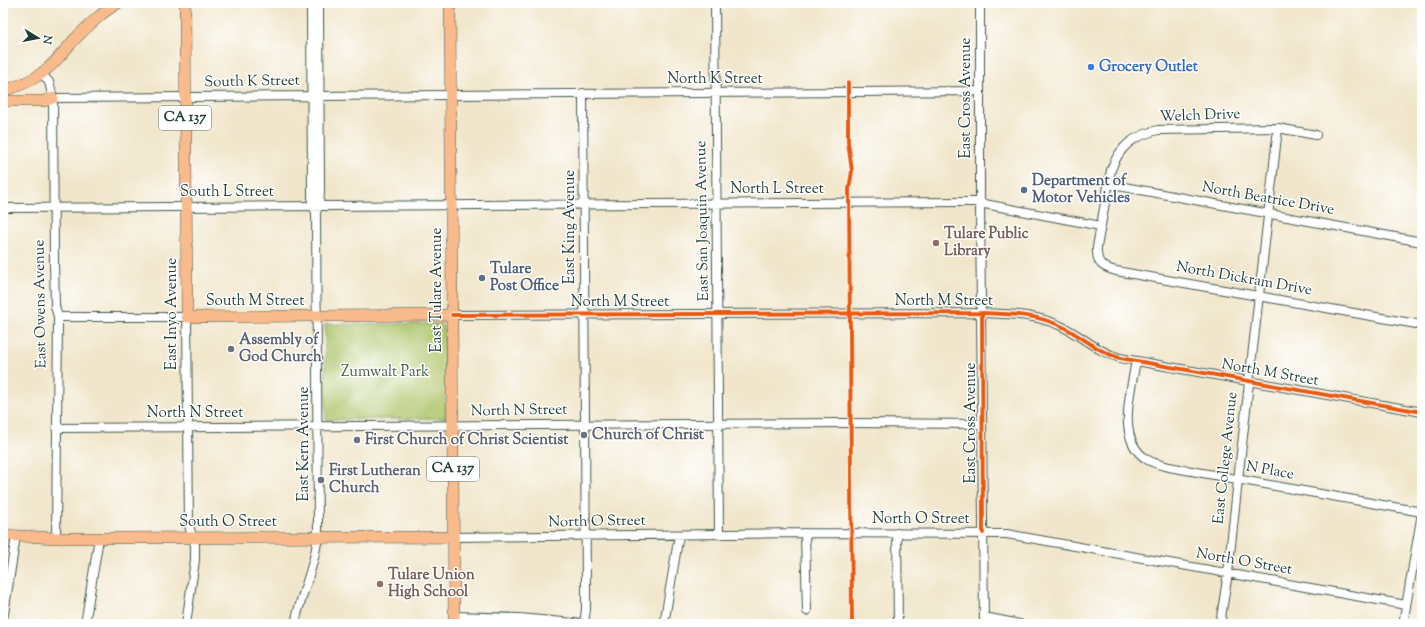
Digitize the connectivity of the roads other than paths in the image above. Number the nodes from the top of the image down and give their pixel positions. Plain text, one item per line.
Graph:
1 (118, 3) edge
2 (185, 3) edge
3 (311, 3) edge
4 (319, 3) edge
5 (450, 3) edge
6 (715, 3) edge
7 (980, 3) edge
8 (42, 74) junction
9 (3, 91) edge
10 (980, 91) junction
11 (583, 93) junction
12 (715, 93) junction
13 (315, 96) junction
14 (450, 96) junction
15 (185, 97) junction
16 (53, 98) junction
17 (3, 101) edge
18 (1278, 128) junction
19 (1316, 135) dead end
20 (1108, 184) junction
21 (716, 203) junction
22 (584, 204) junction
23 (980, 204) junction
24 (186, 206) junction
25 (452, 206) junction
26 (3, 208) edge
27 (53, 208) junction
28 (316, 208) junction
29 (1268, 213) junction
30 (1100, 226) junction
31 (1422, 242) edge
32 (1259, 296) junction
33 (718, 313) junction
34 (982, 313) junction
35 (452, 315) junction
36 (585, 315) junction
37 (317, 316) junction
38 (58, 317) junction
39 (187, 317) junction
40 (1422, 325) edge
41 (1136, 361) junction
42 (1249, 381) junction
43 (1422, 412) edge
44 (717, 424) junction
45 (982, 424) junction
46 (585, 425) junction
47 (453, 426) junction
48 (188, 427) junction
49 (318, 427) junction
50 (56, 428) junction
51 (1238, 480) junction
52 (1422, 513) edge
53 (804, 533) junction
54 (897, 533) junction
55 (983, 533) junction
56 (3, 535) edge
57 (678, 535) junction
58 (719, 535) junction
59 (16, 536) junction
60 (586, 536) junction
61 (192, 537) junction
62 (318, 537) junction
63 (453, 537) junction
64 (56, 538) junction
65 (99, 538) junction
66 (1228, 573) junction
67 (1406, 605) junction
68 (807, 611) dead end
69 (3, 620) edge
70 (454, 620) edge
71 (984, 621) edge
72 (85, 624) edge
73 (186, 624) edge
74 (295, 624) edge
75 (584, 624) edge
76 (664, 624) edge
77 (898, 624) edge
78 (1020, 624) edge
79 (1220, 624) edge
80 (1403, 624) edge

1 - 8 main road
2 - 15 main road, East Inyo Avenue / CA 137
3 - 13 street, East Kern Avenue
4 - 13 street, East Kern Avenue
5 - 14 main road, East Tulare Avenue
6 - 12 street, East San Joaquin Avenue
7 - 10 street, East Cross Avenue
8 - 9 main road
8 - 16 street, East Owens Avenue
10 - 12 street, North K Street
10 - 23 street, East Cross Avenue
11 - 12 street, North K Street
11 - 14 street, North K Street
11 - 22 street, East King Avenue
12 - 21 street, East San Joaquin Avenue
13 - 14 street, South K Street
13 - 15 street, South K Street
13 - 28 street, East Kern Avenue
14 - 25 main road, East Tulare Avenue
15 - 16 street, South K Street
15 - 24 main road, East Inyo Avenue / CA 137
16 - 17 main road
16 - 27 street, East Owens Avenue
18 - 19 street, Welch Drive
18 - 20 street, Welch Drive
18 - 29 street, East College Avenue
20 - 29 street, North Beatrice Drive
20 - 30 street, Welch Drive
21 - 22 street, North L Street
21 - 23 street, North L Street
21 - 33 street, East San Joaquin Avenue
22 - 25 street, North L Street
22 - 36 street, East King Avenue
23 - 30 street, North L Street
23 - 34 street, East Cross Avenue
24 - 27 street, South L Street
24 - 28 street, South L Street
24 - 39 main road, East Inyo Avenue / CA 137
25 - 28 street, South L Street
25 - 35 main road, East Tulare Avenue
26 - 27 street, South L Street
27 - 38 street, East Owens Avenue
28 - 37 street, East Kern Avenue
29 - 31 street, North Beatrice Drive
29 - 32 street, East College Avenue
30 - 32 street, North Dickram Drive
32 - 40 street, North Dickram Drive
32 - 42 street, East College Avenue
33 - 34 street, North M Street
33 - 36 street, North M Street
33 - 44 street, East San Joaquin Avenue
34 - 41 street, North M Street
34 - 45 street, East Cross Avenue
35 - 36 street, North M Street
35 - 37 main road, South M Street
35 - 47 main road, East Tulare Avenue / CA 137
36 - 46 street, East King Avenue
37 - 39 main road, South M Street
37 - 49 street, East Kern Avenue
38 - 39 street, South M Street
38 - 50 street, East Owens Avenue
39 - 48 street, East Inyo Avenue
41 - 42 street, North M Street
41 - 51 street, N Place
42 - 43 street, North M Street
42 - 51 street, East College Avenue
44 - 45 street, North N Street
44 - 46 street, North N Street
44 - 58 street, East San Joaquin Avenue
45 - 55 street, East Cross Avenue
46 - 47 street, North N Street
46 - 60 street, East King Avenue
47 - 49 street, North N Street
47 - 63 main road, East Tulare Avenue / CA 137
48 - 49 street, North N Street
48 - 50 street, North N Street
48 - 61 street, East Inyo Avenue
49 - 62 street, East Kern Avenue
50 - 64 street, East Owens Avenue
51 - 52 street, N Place
51 - 66 street, East College Avenue
52 - 67 street
53 - 54 street, North O Street
53 - 58 street, North O Street
53 - 68 street
54 - 55 street, North O Street
54 - 77 street
55 - 66 street, North O Street
55 - 71 street, East Cross Avenue
56 - 59 main road, South O Street
57 - 58 street, North O Street
57 - 60 street, North O Street
57 - 76 street
59 - 64 main road, South O Street
59 - 69 street
60 - 63 street, North O Street
60 - 75 street, East King Avenue
61 - 62 main road, South O Street
61 - 65 main road, South O Street
61 - 73 street, East Inyo Avenue
62 - 63 main road, South O Street
62 - 74 street, East Kern Avenue
63 - 70 main road, East Tulare Avenue / CA 137
64 - 65 main road, South O Street
65 - 72 street
66 - 67 street, North O Street
66 - 79 street, East College Avenue
67 - 80 street
70 - 75 street
71 - 78 street

